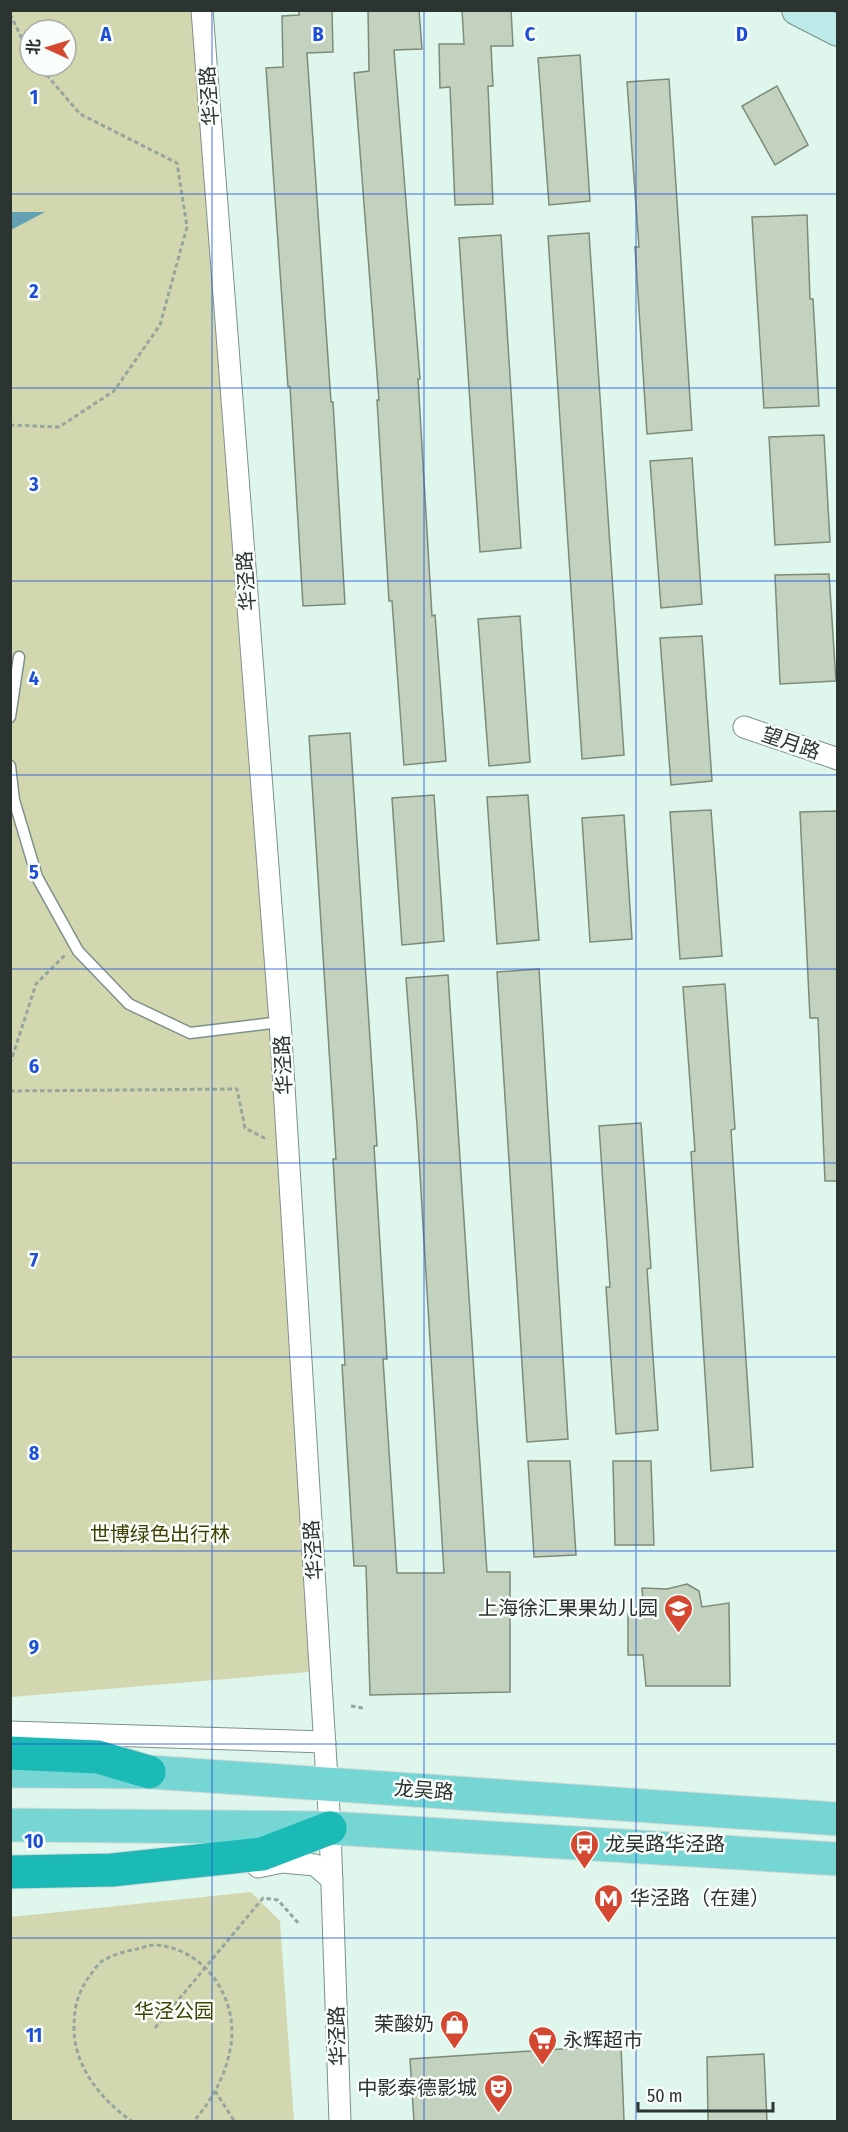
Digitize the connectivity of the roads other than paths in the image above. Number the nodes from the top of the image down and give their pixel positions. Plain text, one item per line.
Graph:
1 (202, 10) edge
2 (797, 10) edge
3 (837, 31) edge
4 (19, 657) dead end
5 (10, 717) edge
6 (744, 727) dead end
7 (837, 759) edge
8 (10, 766) edge
9 (280, 1022) junction
10 (10, 1732) edge
11 (325, 1742) junction
12 (10, 1753) edge
13 (10, 1772) edge
14 (149, 1772) junction
15 (327, 1784) junction
16 (837, 1819) edge
17 (10, 1824) edge
18 (330, 1828) junction
19 (837, 1859) edge
20 (10, 1872) edge
21 (332, 1880) junction
22 (10, 1887) edge
23 (340, 2121) edge

1 - 9 street, 华泾路
2 - 3 main road
4 - 5 lane
6 - 7 street, 望月路
8 - 9 lane
9 - 11 street, 华泾路
10 - 11 street
11 - 15 street, 华泾路
12 - 14 highway
13 - 14 main road, 龙吴路
14 - 15 main road, 龙吴路
15 - 16 main road, 龙吴路
15 - 18 street, 华泾路
17 - 18 main road
18 - 19 main road
18 - 20 highway
18 - 21 street, 华泾路
21 - 22 street
21 - 23 street, 华泾路

